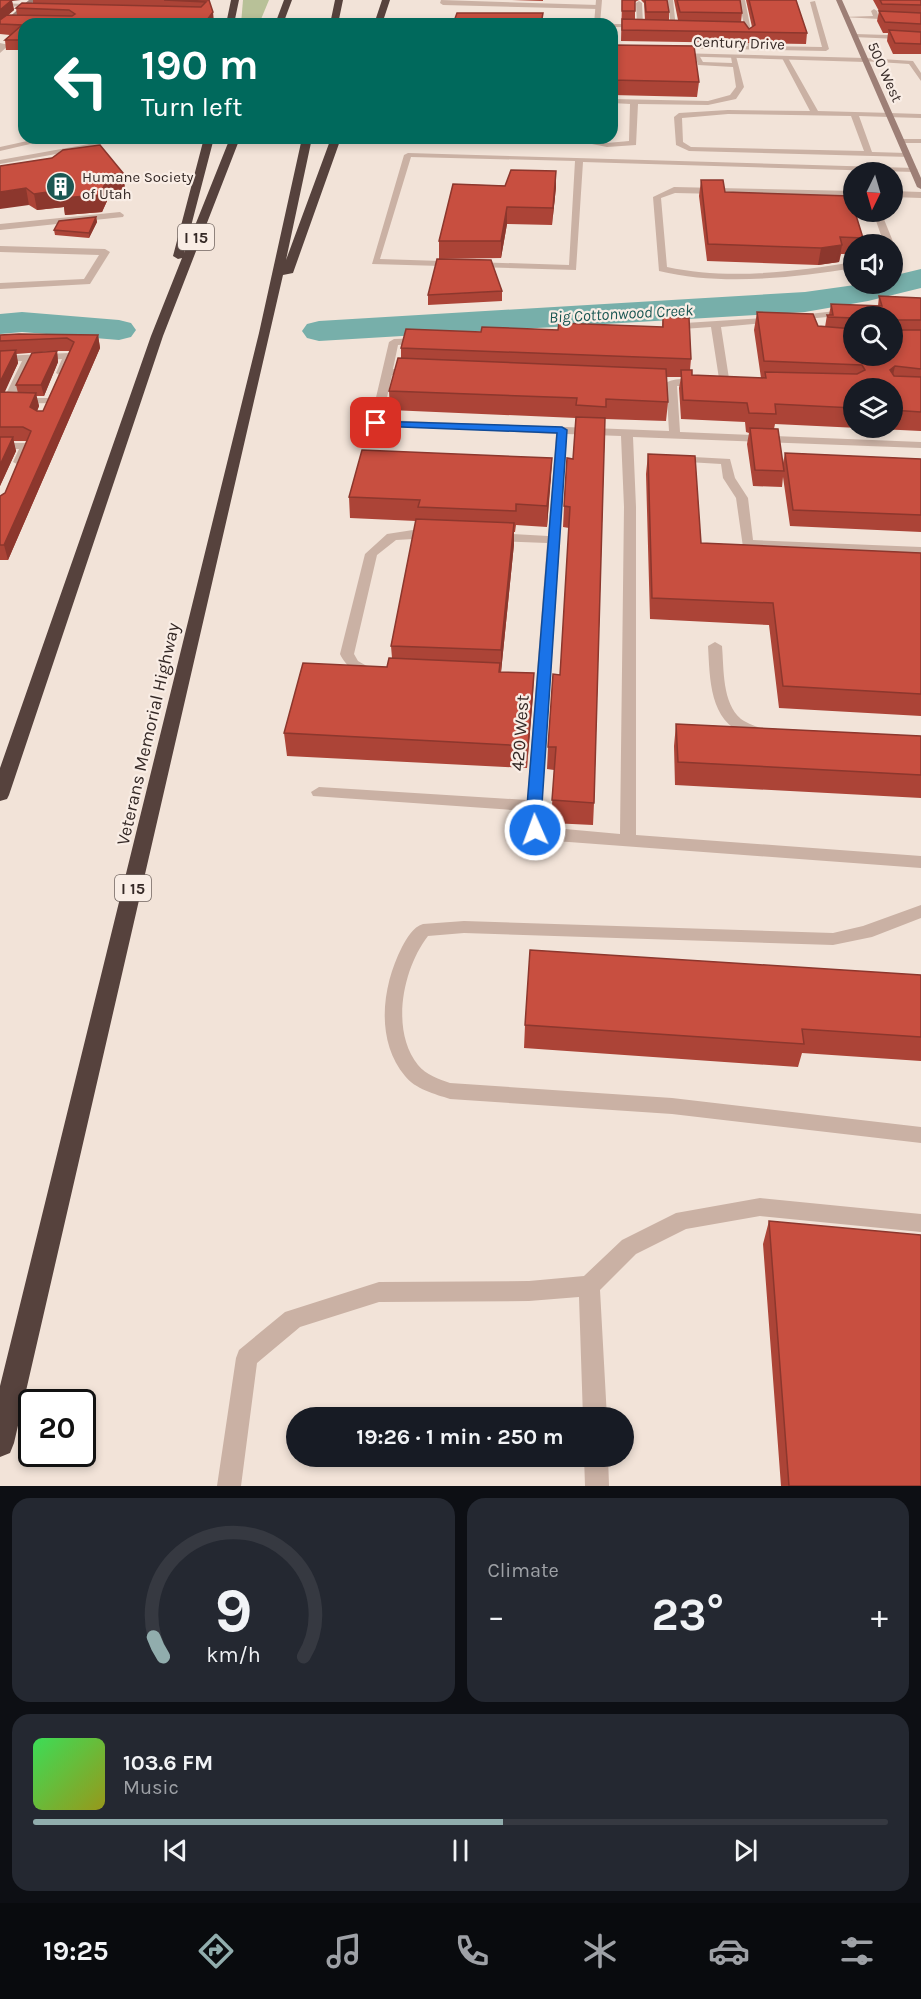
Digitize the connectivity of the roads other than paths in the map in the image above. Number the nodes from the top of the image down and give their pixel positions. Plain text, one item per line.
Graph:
1 (33, 0) edge
2 (235, 0) edge
3 (288, 0) edge
4 (339, 0) edge
5 (386, 0) edge
6 (444, 0) edge
7 (670, 0) edge
8 (742, 0) edge
9 (839, 0) edge
10 (813, 2) dead end
11 (563, 3) edge
12 (639, 3) dead end
13 (599, 4) edge
14 (0, 6) edge
15 (24, 8) junction
16 (34, 9) edge
17 (878, 16) edge
18 (231, 18) edge
19 (281, 18) edge
20 (335, 18) edge
21 (380, 18) edge
22 (847, 19) junction
23 (819, 20) junction
24 (829, 20) dead end
25 (838, 20) dead end
26 (17, 23) edge
27 (3, 24) edge
28 (618, 25) edge
29 (640, 26) junction
30 (674, 27) junction
31 (684, 27) edge
32 (737, 28) edge
33 (747, 28) junction
34 (855, 36) junction
35 (921, 38) edge
36 (0, 45) edge
37 (669, 46) edge
38 (751, 49) junction
39 (0, 51) edge
40 (665, 55) edge
41 (753, 57) junction
42 (785, 58) junction
43 (865, 60) junction
44 (735, 61) junction
45 (911, 62) junction
46 (921, 62) edge
47 (921, 79) edge
48 (618, 101) edge
49 (634, 101) junction
50 (815, 113) junction
51 (854, 114) junction
52 (890, 115) junction
53 (921, 116) edge
54 (921, 141) edge
55 (21, 144) edge
56 (96, 144) edge
57 (207, 144) edge
58 (233, 144) edge
59 (306, 144) edge
60 (334, 144) edge
61 (603, 144) edge
62 (0, 148) edge
63 (904, 148) junction
64 (921, 150) edge
65 (869, 154) junction
66 (579, 159) junction
67 (0, 162) edge
68 (914, 170) junction
69 (921, 187) edge
70 (843, 194) edge
71 (903, 194) edge
72 (921, 195) edge
73 (120, 215) dead end
74 (0, 227) edge
75 (0, 249) edge
76 (843, 267) edge
77 (0, 286) edge
78 (843, 313) edge
79 (812, 318) junction
80 (716, 324) junction
81 (659, 328) edge
82 (816, 329) edge
83 (265, 333) junction
84 (157, 336) junction
85 (430, 340) edge
86 (29, 357) junction
87 (0, 359) edge
88 (387, 372) junction
89 (423, 374) edge
90 (4, 401) edge
91 (562, 430) junction
92 (627, 433) junction
93 (675, 435) junction
94 (921, 445) edge
95 (0, 446) edge
96 (663, 458) edge
97 (13, 476) edge
98 (447, 535) edge
99 (483, 537) edge
100 (554, 540) junction
101 (921, 551) edge
102 (715, 646) dead end
103 (381, 674) edge
104 (773, 737) edge
105 (319, 792) dead end
106 (0, 795) edge
107 (534, 806) junction
108 (628, 841) junction
109 (921, 862) edge
110 (921, 911) edge
111 (921, 1135) edge
112 (921, 1223) edge
113 (590, 1286) junction
114 (595, 1407) edge
115 (0, 1443) edge
116 (596, 1467) edge
117 (230, 1486) edge
118 (597, 1486) edge

1 - 15 main road
2 - 18 highway
3 - 19 highway
4 - 20 highway
5 - 21 highway
6 - 11 street
7 - 30 street
8 - 33 street
9 - 22 main road, 500 West
10 - 23 street
11 - 13 street
12 - 29 street
14 - 15 street
15 - 16 street
15 - 27 main road
17 - 22 street
22 - 25 street
22 - 34 main road, 500 West
23 - 24 street
23 - 38 street
26 - 27 street
28 - 29 street
29 - 30 street
30 - 31 street
32 - 33 street
33 - 38 street
34 - 35 street
34 - 43 main road, 500 West
36 - 39 street
37 - 38 street
38 - 41 street
40 - 44 street, Century Drive
41 - 42 street, Century Drive
41 - 44 street, Century Drive
42 - 43 street, Century Drive
42 - 50 street
43 - 45 street, Century Drive
43 - 52 main road, 500 West
44 - 49 street
45 - 46 street, Century Drive
45 - 47 street
48 - 49 street
49 - 61 street
50 - 51 street
50 - 65 street
51 - 52 street
51 - 65 street
52 - 53 street
52 - 63 main road, 500 West
54 - 63 street
55 - 62 street
56 - 67 street
57 - 84 highway
58 - 84 highway, I 15
59 - 83 highway, Veterans Memorial Highway / I 15
60 - 83 highway
63 - 64 street
63 - 65 street
63 - 68 main road, 500 West
66 - 66 street
66 - 68 street
68 - 69 main road, 500 West
70 - 76 street
71 - 72 street
73 - 74 street
75 - 77 street
78 - 79 street
79 - 80 street
79 - 82 street
80 - 81 street
80 - 93 street
83 - 115 highway, Veterans Memorial Highway / I 15
84 - 106 highway, I 15
85 - 88 street
86 - 87 street
86 - 90 street
86 - 90 street
88 - 89 street
88 - 91 street
91 - 92 street
91 - 100 street, 420 West
92 - 93 street
92 - 108 street
93 - 94 street
95 - 97 street
96 - 101 street
98 - 103 street
99 - 100 street
100 - 107 street, 420 West
102 - 104 street
105 - 107 street
107 - 108 street, 420 West
108 - 109 street, 420 West
110 - 111 street
112 - 113 street
113 - 114 street
113 - 117 street
116 - 118 street

